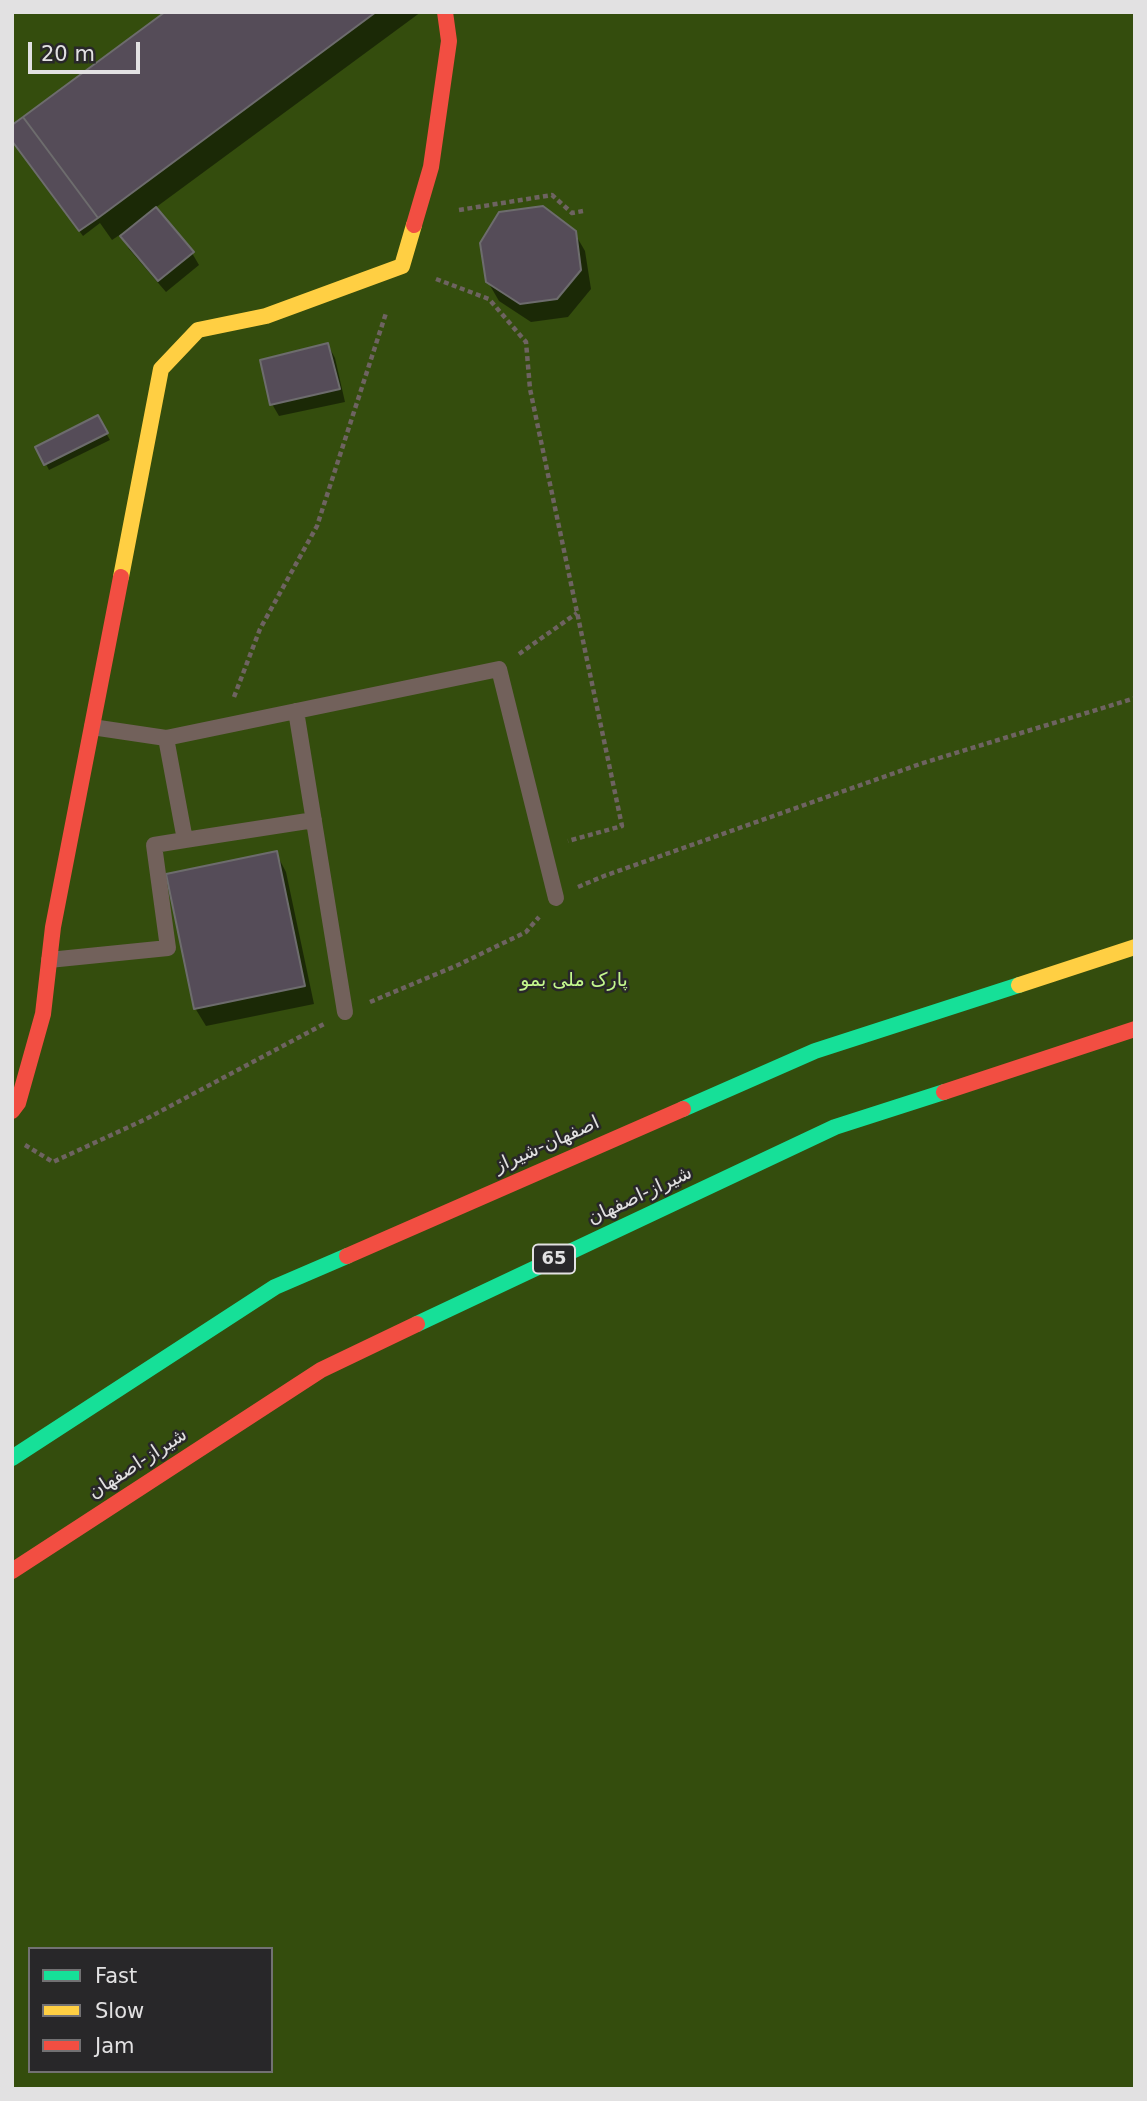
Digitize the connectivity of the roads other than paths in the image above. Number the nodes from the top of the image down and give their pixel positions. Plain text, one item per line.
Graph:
1 (445, 12) edge
2 (296, 711) junction
3 (92, 727) junction
4 (166, 738) junction
5 (314, 820) junction
6 (186, 840) junction
7 (556, 898) dead end
8 (1135, 947) edge
9 (49, 960) junction
10 (345, 1012) dead end
11 (1135, 1029) edge
12 (12, 1111) edge
13 (12, 1458) edge
14 (12, 1571) edge

1 - 3 main road
2 - 4 lane
2 - 5 lane
2 - 7 lane
3 - 4 lane
3 - 9 main road
4 - 6 lane
5 - 6 lane
5 - 10 lane
6 - 9 lane
8 - 13 main road, اصفهان-شیراز
9 - 12 main road
11 - 14 main road, شیراز-اصفهان / 65

